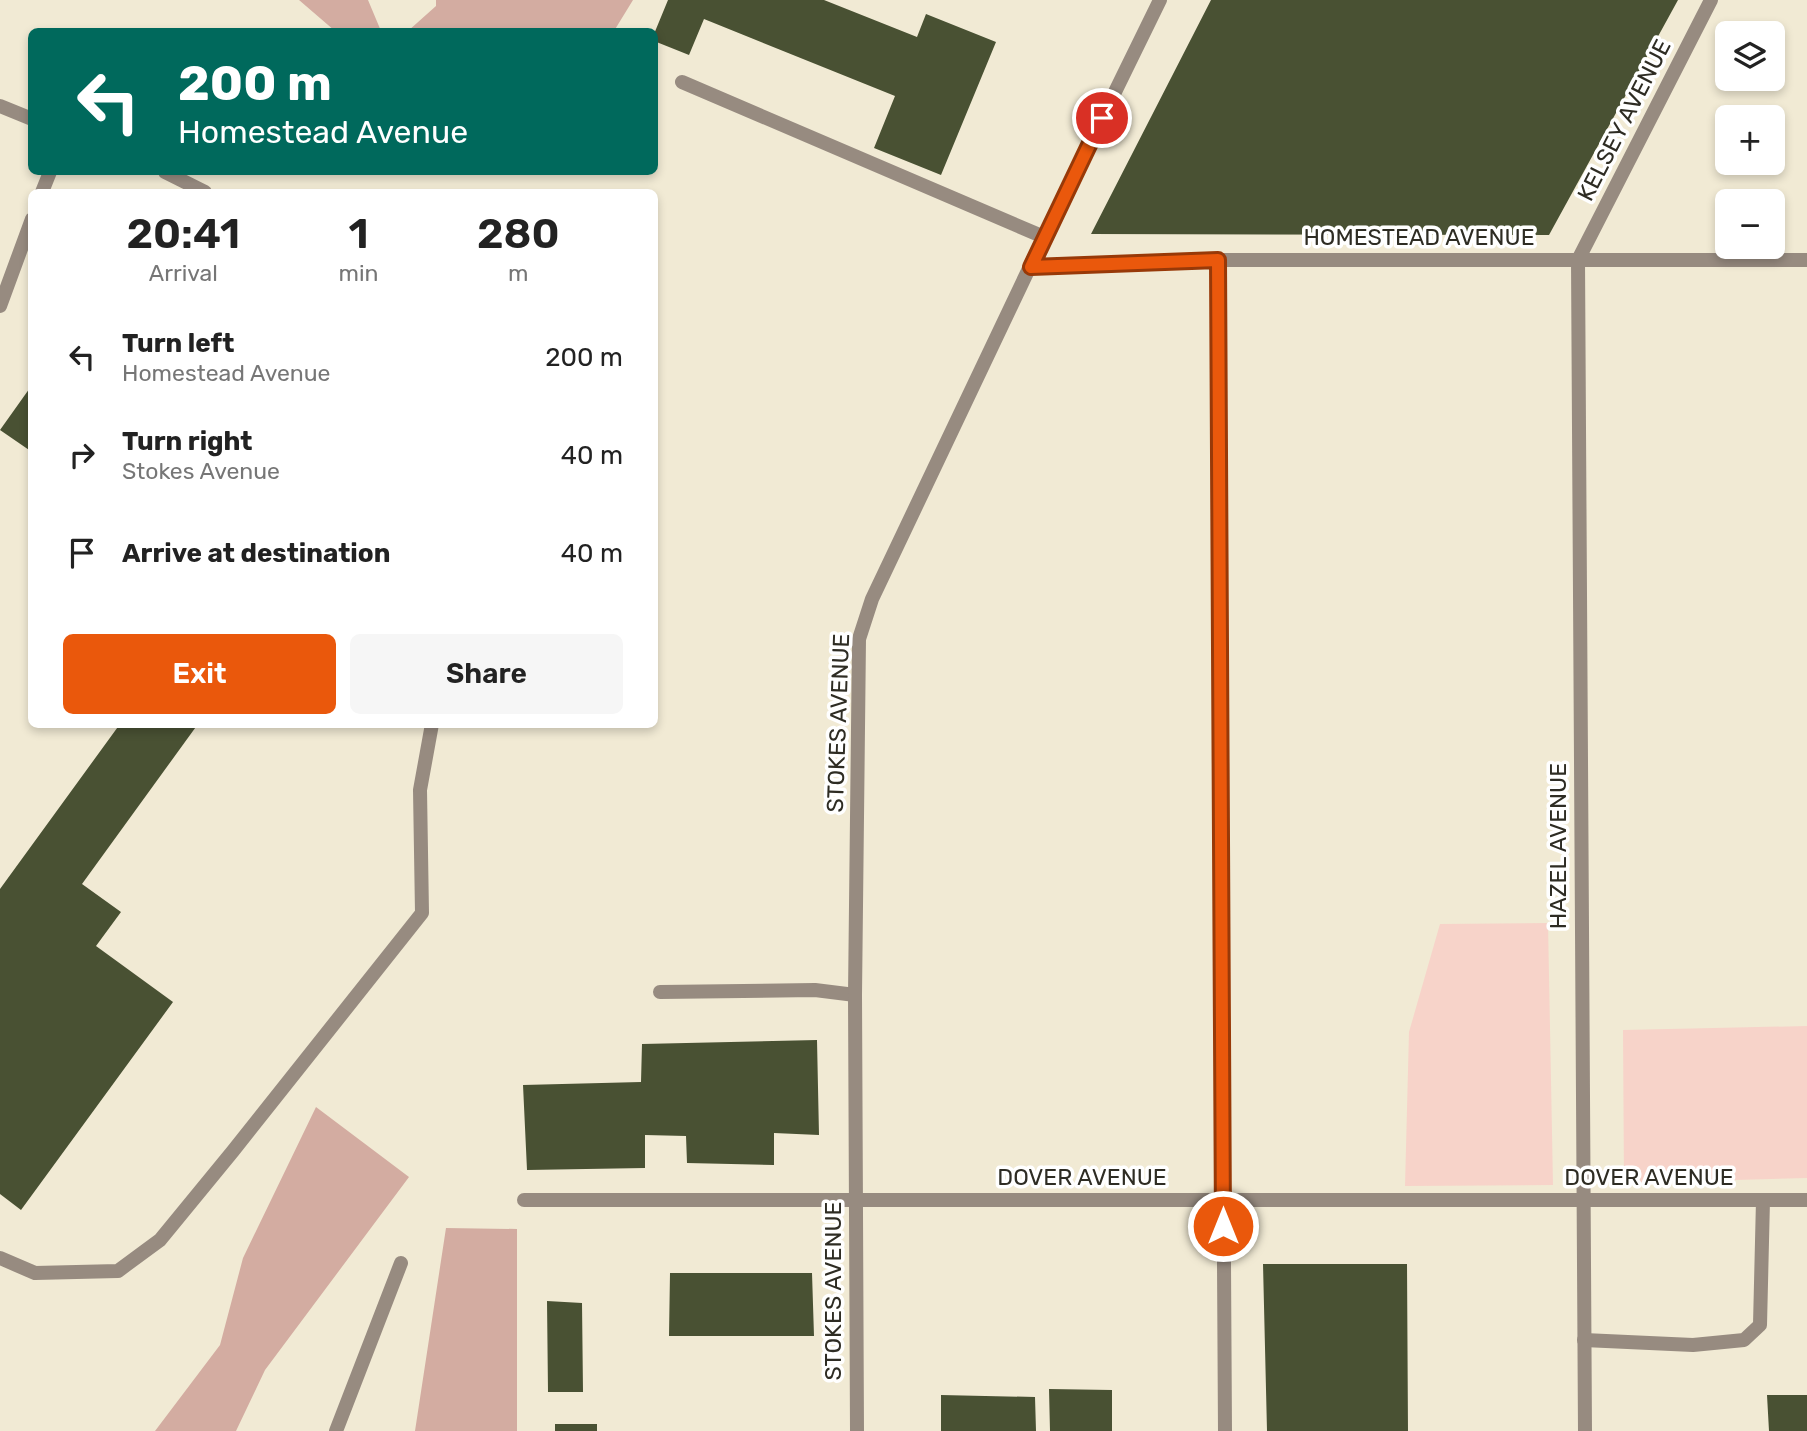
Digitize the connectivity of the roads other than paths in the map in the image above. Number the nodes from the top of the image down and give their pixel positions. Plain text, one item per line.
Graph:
1 (1160, 0) edge
2 (1711, 0) edge
3 (682, 82) dead end
4 (0, 106) edge
5 (28, 117) edge
6 (171, 175) edge
7 (199, 189) edge
8 (28, 230) edge
9 (1044, 237) junction
10 (1218, 260) junction
11 (1578, 260) junction
12 (1807, 260) edge
13 (1031, 267) junction
14 (0, 306) edge
15 (431, 728) edge
16 (660, 992) dead end
17 (855, 995) junction
18 (524, 1200) dead end
19 (856, 1200) junction
20 (1223, 1200) junction
21 (1583, 1200) junction
22 (1763, 1200) junction
23 (1807, 1200) edge
24 (0, 1258) edge
25 (401, 1264) dead end
26 (1584, 1340) junction
27 (336, 1431) edge
28 (857, 1431) edge
29 (1225, 1431) edge
30 (1585, 1431) edge

1 - 9 street, STOKES AVENUE
2 - 11 street, KELSEY AVENUE
3 - 9 street
4 - 5 street
6 - 7 street
8 - 14 street
9 - 13 street, STOKES AVENUE
10 - 11 street, HOMESTEAD AVENUE
10 - 13 street, HOMESTEAD AVENUE
10 - 20 street
11 - 12 street, HOMESTEAD AVENUE
11 - 21 street, HAZEL AVENUE
13 - 17 street, STOKES AVENUE
15 - 24 street
16 - 17 street
17 - 19 street, STOKES AVENUE
18 - 19 street, DOVER AVENUE
19 - 20 street, DOVER AVENUE
19 - 28 street, STOKES AVENUE
20 - 21 street, DOVER AVENUE
20 - 29 street
21 - 22 street, DOVER AVENUE
21 - 26 street, HAZEL AVENUE
22 - 23 street, DOVER AVENUE
22 - 26 street
25 - 27 street
26 - 30 street, HAZEL AVENUE

